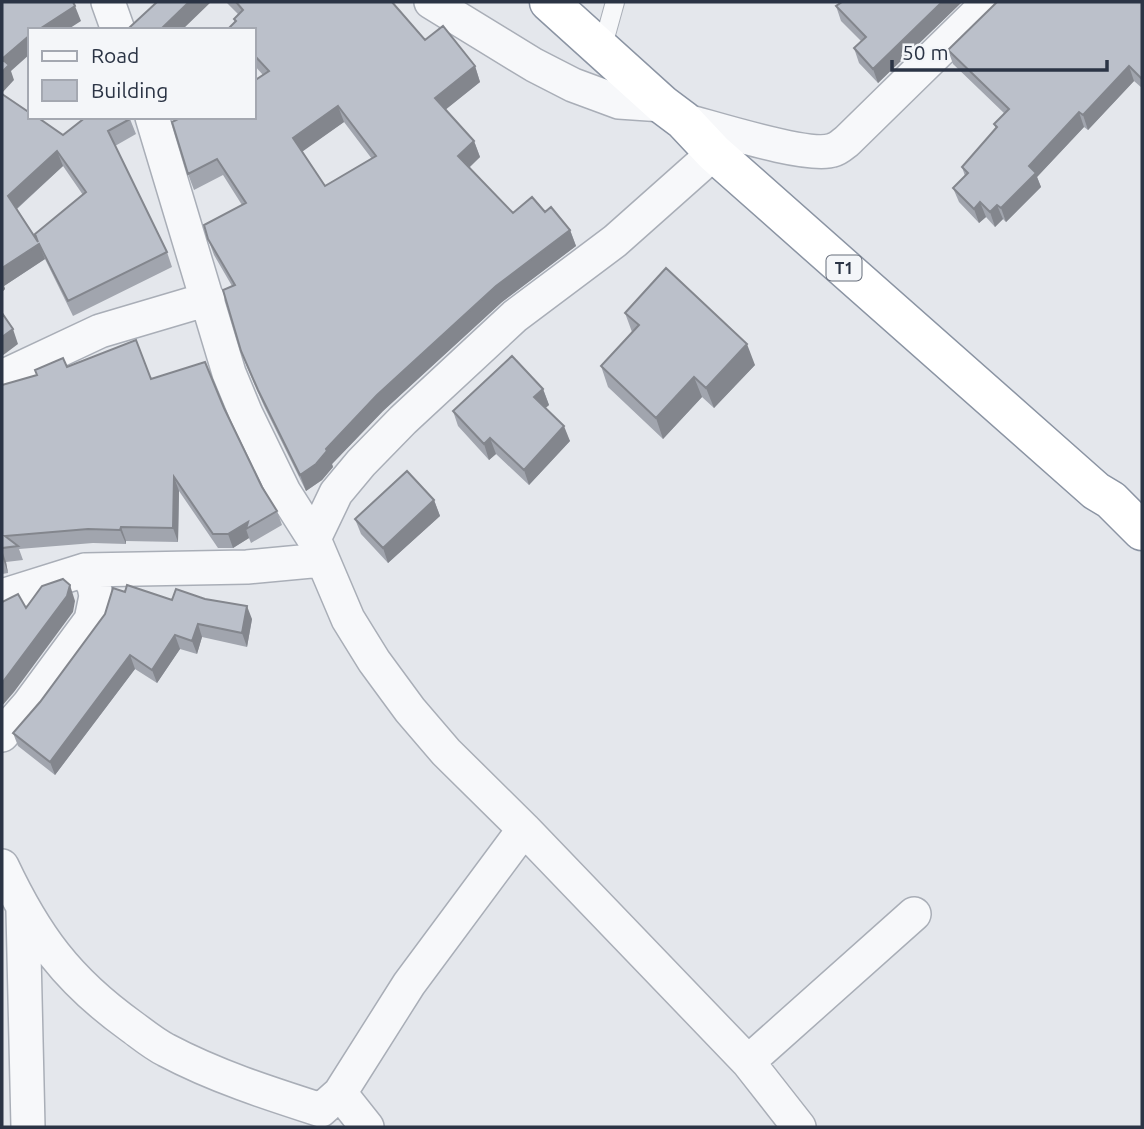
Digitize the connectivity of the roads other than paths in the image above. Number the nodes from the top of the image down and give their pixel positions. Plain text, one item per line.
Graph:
1 (108, 2) edge
2 (431, 2) edge
3 (549, 2) edge
4 (615, 2) edge
5 (989, 2) edge
6 (117, 28) edge
7 (602, 50) junction
8 (673, 112) junction
9 (153, 119) edge
10 (714, 153) junction
11 (208, 299) junction
12 (2, 377) edge
13 (1126, 505) edge
14 (1142, 531) edge
15 (318, 550) junction
16 (85, 570) junction
17 (2, 596) edge
18 (2, 736) edge
19 (524, 829) junction
20 (2, 866) edge
21 (23, 911) junction
22 (914, 914) dead end
23 (748, 1062) junction
24 (321, 1110) edge
25 (28, 1127) edge
26 (367, 1127) edge
27 (799, 1127) edge

1 - 6 street
2 - 8 street
3 - 7 highway, T1
4 - 7 lane
5 - 8 street
7 - 8 highway, T1
8 - 10 highway, T1
9 - 11 street
10 - 13 highway, T1
10 - 15 street
11 - 12 street
11 - 15 street
13 - 14 highway, T1
15 - 16 street
15 - 19 street
16 - 17 street
16 - 18 street
19 - 23 street
19 - 24 street
20 - 21 street
21 - 24 street
21 - 25 street
22 - 23 street
23 - 27 street
24 - 26 street

